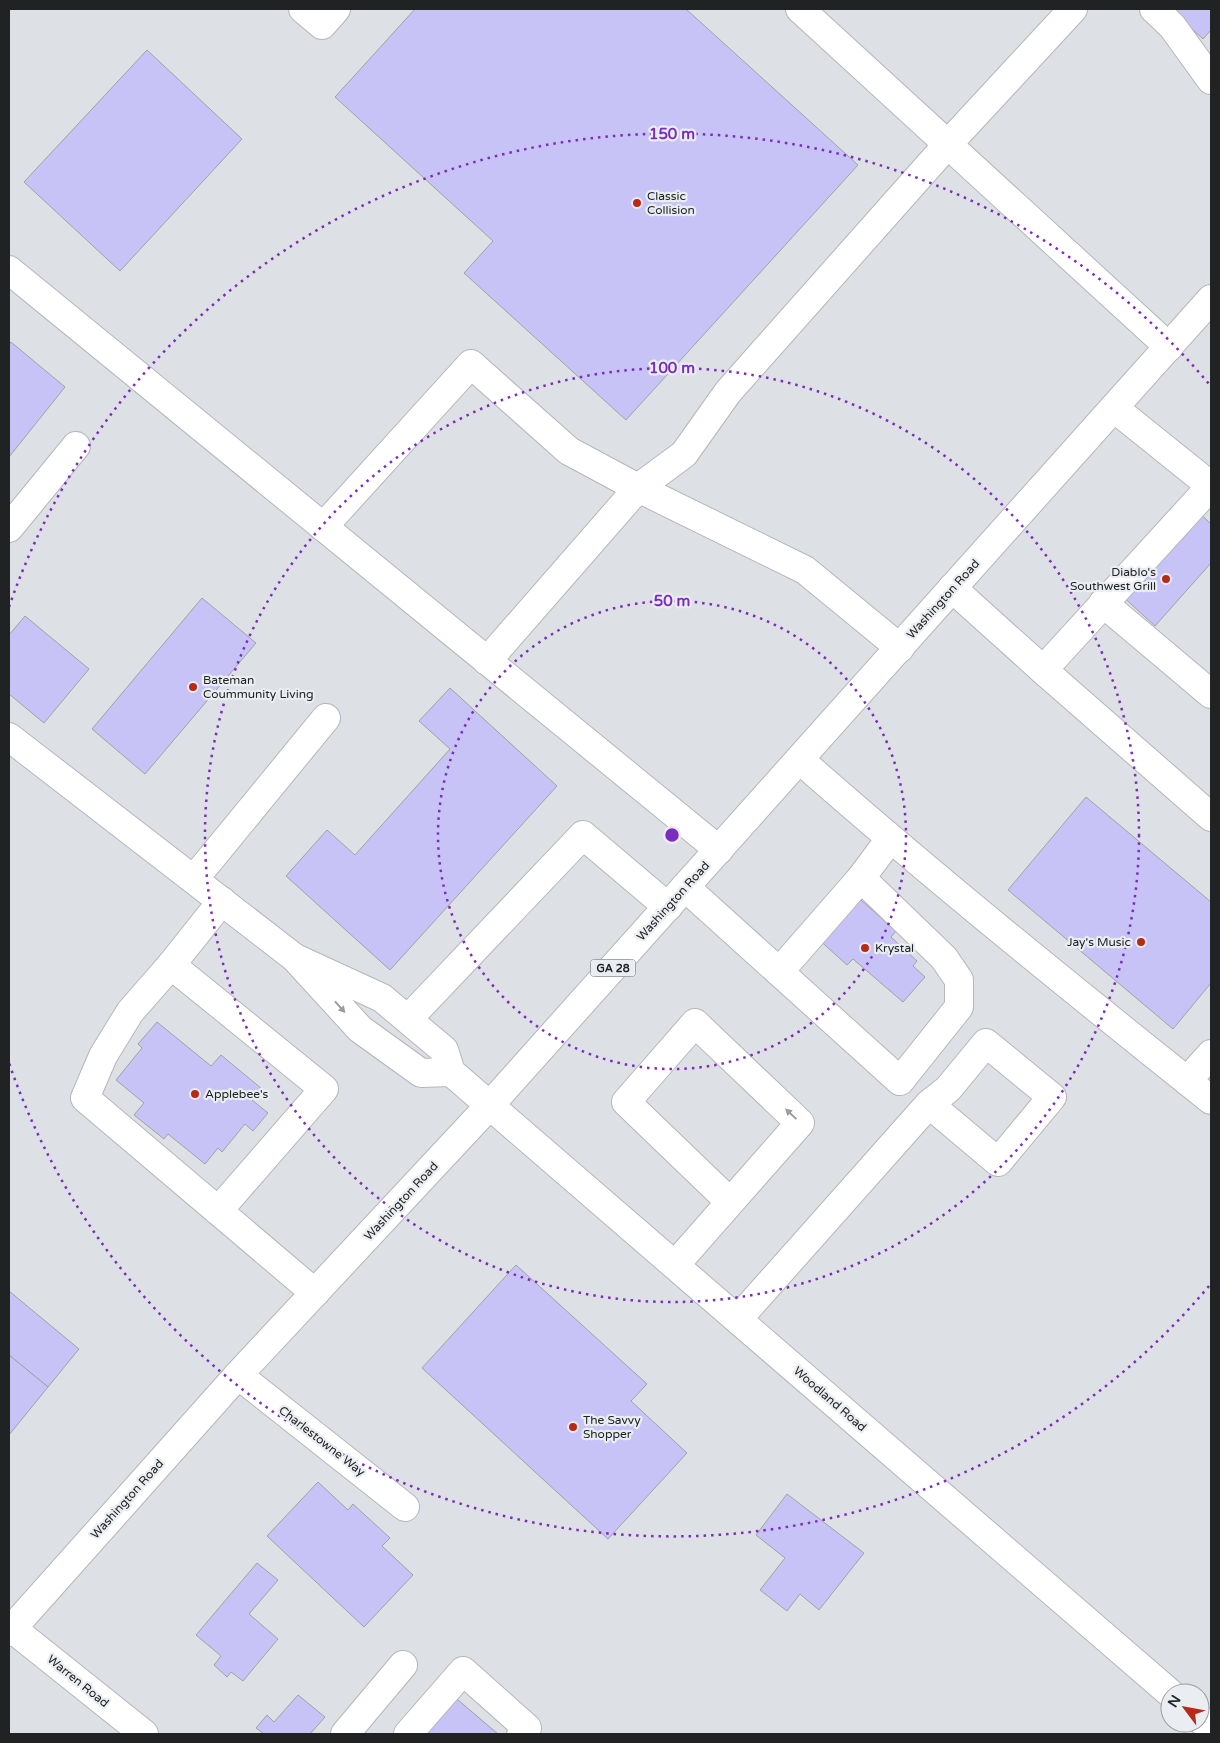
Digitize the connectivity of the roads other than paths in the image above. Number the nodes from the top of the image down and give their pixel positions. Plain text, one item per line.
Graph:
1 (304, 9) edge
2 (336, 9) edge
3 (800, 9) edge
4 (1073, 9) edge
5 (1154, 9) edge
6 (1211, 80) edge
7 (948, 144) junction
8 (9, 270) edge
9 (1211, 299) edge
10 (1169, 347) junction
11 (1114, 408) junction
12 (76, 446) dead end
13 (1211, 486) edge
14 (638, 488) junction
15 (323, 527) junction
16 (9, 528) edge
17 (952, 588) junction
18 (1103, 603) junction
19 (900, 648) junction
20 (487, 661) junction
21 (1043, 670) junction
22 (1211, 694) edge
23 (326, 718) dead end
24 (9, 737) edge
25 (800, 760) junction
26 (1211, 817) edge
27 (890, 839) junction
28 (719, 850) junction
29 (862, 878) junction
30 (194, 880) junction
31 (676, 897) junction
32 (222, 901) junction
33 (295, 958) junction
34 (171, 965) junction
35 (779, 972) junction
36 (408, 1020) junction
37 (1211, 1054) edge
38 (451, 1072) junction
39 (1187, 1081) junction
40 (1211, 1100) edge
41 (929, 1104) dead end
42 (490, 1105) junction
43 (725, 1197) junction
44 (218, 1211) junction
45 (675, 1265) junction
46 (315, 1293) junction
47 (738, 1319) junction
48 (238, 1375) junction
49 (405, 1507) dead end
50 (10, 1629) edge
51 (403, 1665) dead end
52 (1160, 1684) edge
53 (144, 1734) edge
54 (345, 1734) edge
55 (408, 1734) edge
56 (521, 1734) edge

1 - 2 main road
3 - 7 main road
4 - 7 main road
5 - 6 main road
7 - 10 main road
7 - 14 main road
8 - 15 main road
9 - 10 main road, Washington Road / GA 28
10 - 11 main road, Washington Road / GA 28
11 - 13 main road
11 - 17 main road, Washington Road / GA 28
12 - 16 main road
13 - 18 main road
14 - 15 main road
14 - 19 main road
14 - 20 main road
15 - 20 main road
17 - 19 main road, Washington Road / GA 28
17 - 21 main road
18 - 21 main road
18 - 22 main road
19 - 25 main road, Washington Road / GA 28
20 - 28 main road
21 - 26 main road
23 - 30 main road
24 - 30 main road
25 - 27 main road
25 - 28 main road, Washington Road / GA 28
27 - 29 main road
27 - 39 main road
28 - 31 main road, Washington Road / GA 28
29 - 35 main road
29 - 35 main road
30 - 32 main road
31 - 35 main road
31 - 36 main road
31 - 42 main road, Washington Road / GA 28
32 - 33 main road
32 - 34 main road
33 - 36 main road
33 -> 38 main road
34 - 44 main road
34 - 44 main road
36 - 38 main road
37 - 39 main road
38 - 42 main road, Woodland Road
39 - 40 main road
41 - 47 main road
42 - 45 main road, Woodland Road
42 - 46 main road, Washington Road / GA 28
43 -> 43 main road
43 - 45 main road
44 - 46 main road
45 - 47 main road, Woodland Road
46 - 48 main road, Washington Road / GA 28
47 - 52 main road, Woodland Road
48 - 49 main road, Charlestowne Way
48 - 50 main road, Washington Road / GA 28
50 - 53 main road, Warren Road
51 - 54 main road
55 - 56 main road

